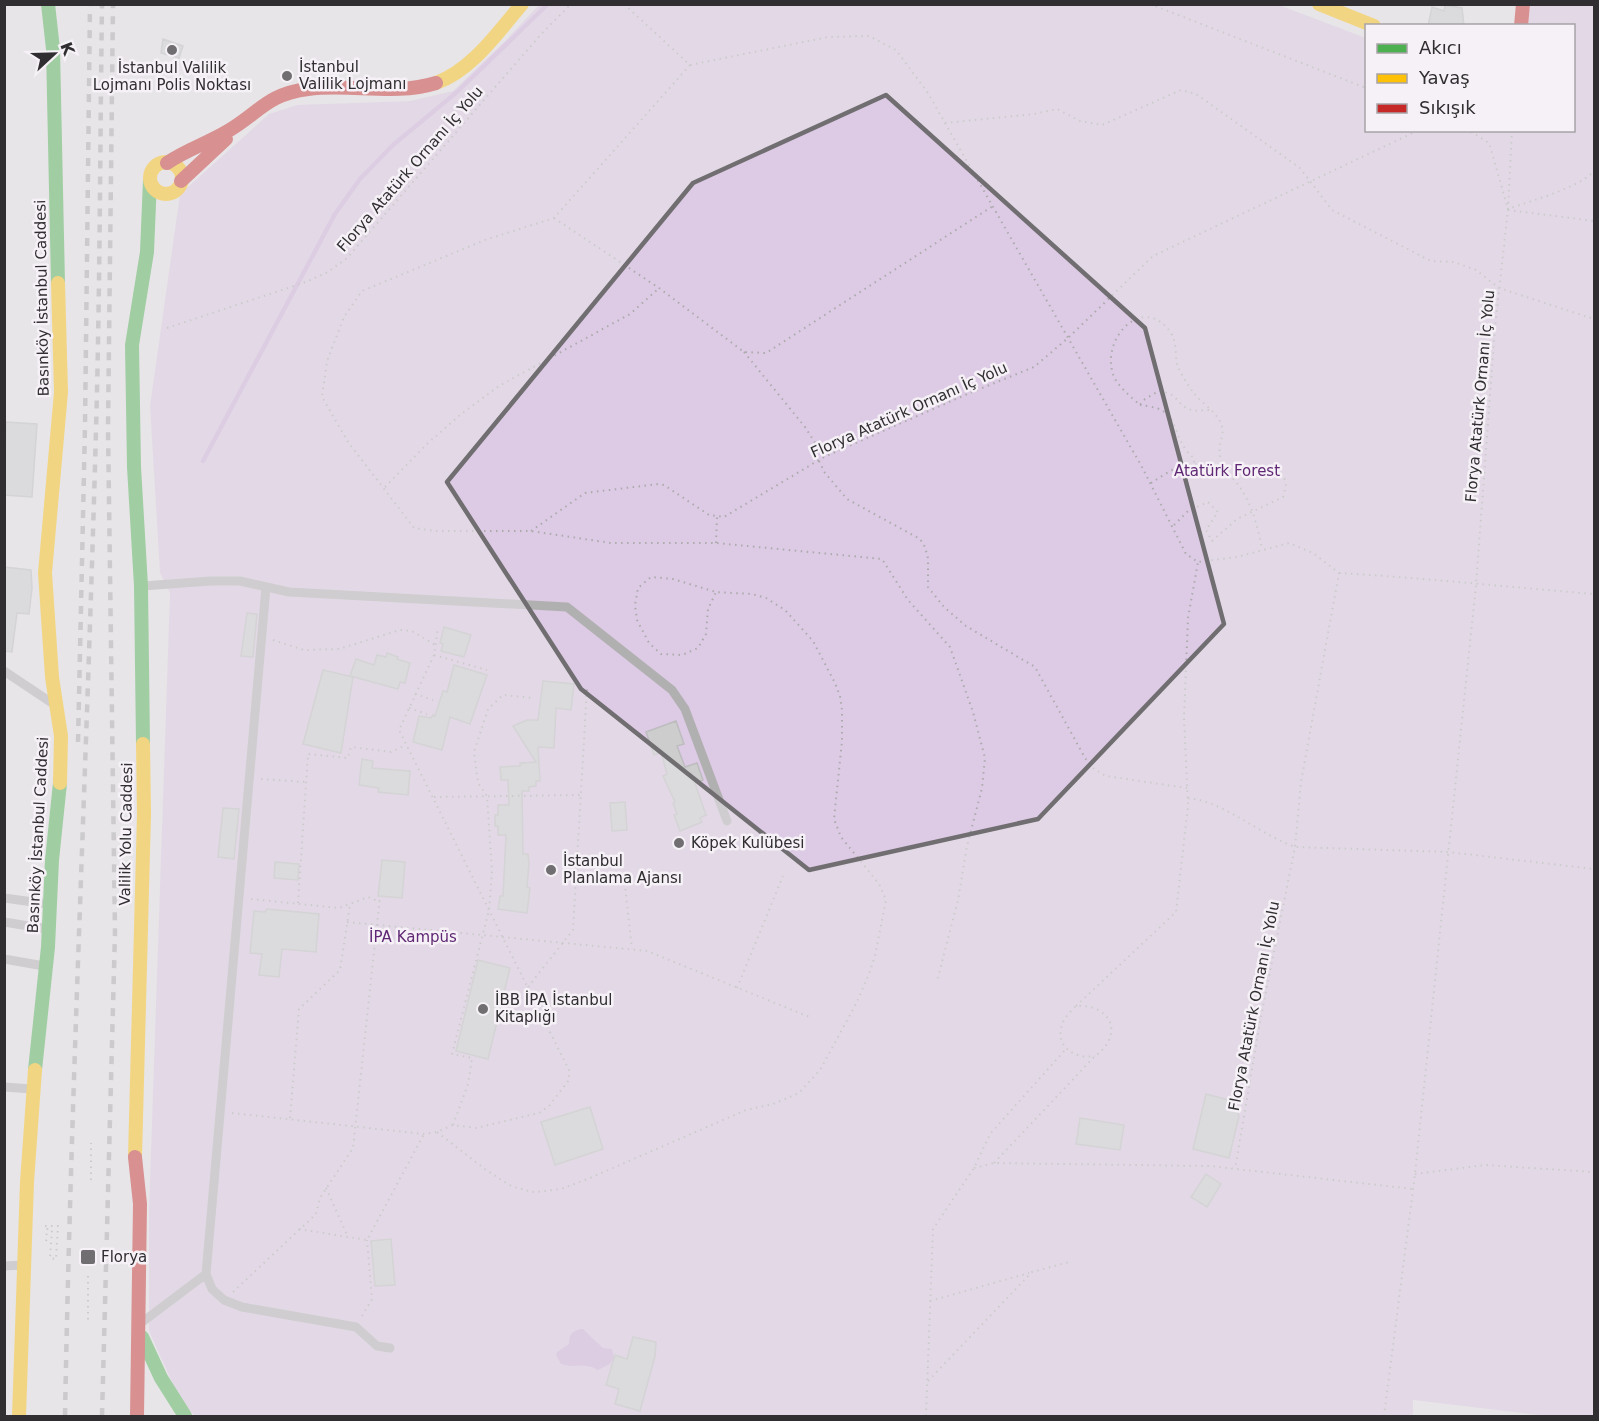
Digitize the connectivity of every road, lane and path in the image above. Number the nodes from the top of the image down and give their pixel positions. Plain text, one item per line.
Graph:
1 (48, 4) edge
2 (522, 4) edge
3 (571, 4) edge
4 (624, 4) edge
5 (1150, 4) edge
6 (1319, 4) edge
7 (1523, 4) edge
8 (1369, 24) edge
9 (1521, 24) edge
10 (690, 65) junction
11 (1365, 88) edge
12 (945, 123) junction
13 (232, 129) junction
14 (1415, 132) edge
15 (1471, 132) edge
16 (1512, 132) edge
17 (167, 163) junction
18 (1594, 171) edge
19 (150, 180) junction
20 (181, 181) junction
21 (1311, 183) junction
22 (171, 193) junction
23 (993, 206) junction
24 (1508, 209) junction
25 (554, 218) junction
26 (1594, 221) edge
27 (147, 252) junction
28 (658, 288) junction
29 (1499, 288) junction
30 (1594, 319) edge
31 (167, 328) dead end
32 (1068, 338) junction
33 (744, 352) junction
34 (1140, 405) junction
35 (1209, 410) junction
36 (824, 457) junction
37 (819, 461) junction
38 (1194, 465) junction
39 (1226, 472) junction
40 (1284, 476) dead end
41 (1151, 483) junction
42 (385, 487) junction
43 (1253, 512) junction
44 (717, 517) junction
45 (1173, 526) junction
46 (531, 531) junction
47 (716, 543) junction
48 (1262, 549) junction
49 (1198, 562) junction
50 (1339, 573) junction
51 (1476, 585) junction
52 (141, 586) junction
53 (266, 587) junction
54 (716, 592) junction
55 (1594, 594) edge
56 (438, 628) dead end
57 (262, 638) junction
58 (435, 645) junction
59 (434, 655) junction
60 (487, 670) dead end
61 (4, 671) edge
62 (587, 688) dead end
63 (415, 694) junction
64 (534, 698) dead end
65 (433, 700) dead end
66 (56, 706) junction
67 (409, 708) junction
68 (427, 714) dead end
69 (406, 745) junction
70 (250, 778) junction
71 (306, 782) junction
72 (1187, 788) junction
73 (581, 795) junction
74 (487, 796) junction
75 (432, 797) junction
76 (1188, 798) junction
77 (727, 821) dead end
78 (1295, 847) junction
79 (1448, 852) junction
80 (1594, 869) edge
81 (783, 876) dead end
82 (624, 877) dead end
83 (380, 896) dead end
84 (4, 898) edge
85 (239, 898) junction
86 (380, 902) junction
87 (298, 903) junction
88 (50, 905) junction
89 (350, 905) junction
90 (489, 910) junction
91 (4, 922) edge
92 (347, 922) junction
93 (377, 925) junction
94 (49, 929) junction
95 (481, 935) junction
96 (502, 937) junction
97 (563, 943) junction
98 (632, 950) junction
99 (4, 959) edge
100 (46, 966) junction
101 (937, 981) dead end
102 (527, 987) junction
103 (737, 988) junction
104 (1076, 1006) junction
105 (812, 1018) dead end
106 (1066, 1049) junction
107 (1095, 1056) junction
108 (4, 1087) edge
109 (33, 1089) junction
110 (220, 1112) junction
111 (290, 1119) junction
112 (453, 1125) junction
113 (355, 1127) junction
114 (438, 1132) junction
115 (424, 1134) junction
116 (92, 1143) dead end
117 (994, 1163) junction
118 (974, 1168) junction
119 (1235, 1169) junction
120 (1594, 1172) edge
121 (1414, 1174) junction
122 (91, 1180) dead end
123 (326, 1188) junction
124 (1413, 1189) junction
125 (42, 1226) dead end
126 (299, 1229) junction
127 (348, 1237) junction
128 (367, 1240) junction
129 (45, 1249) dead end
130 (1069, 1262) dead end
131 (25, 1264) junction
132 (4, 1266) edge
133 (1032, 1272) junction
134 (206, 1274) junction
135 (88, 1276) dead end
136 (224, 1300) junction
137 (930, 1301) junction
138 (88, 1320) dead end
139 (138, 1326) junction
140 (356, 1327) junction
141 (390, 1348) dead end
142 (927, 1381) junction
143 (19, 1416) edge
144 (137, 1416) edge
145 (185, 1416) edge
146 (926, 1416) edge
147 (1383, 1416) edge

1 - 66 main road, Basınköy İstanbul Caddesi
2 - 13 main road
3 - 31 path, Florya Atatürk Ornanı İç Yolu
4 - 10 path
5 - 11 path
6 - 8 main road
7 - 9 main road
10 - 12 path
10 - 25 path
12 - 21 path
12 - 23 path
13 - 17 main road
13 - 20 main road
14 - 21 path, Florya Atatürk Ornanı İç Yolu
15 - 24 path, Florya Atatürk Ornanı İç Yolu
16 - 24 path, Florya Atatürk Ornanı İç Yolu
17 - 19 main road
17 - 20 main road
18 - 24 path
19 - 22 main road
19 - 27 main road
20 - 22 main road
21 - 29 path
21 - 32 path, Florya Atatürk Ornanı İç Yolu
22 - 27 main road
23 - 32 path
23 - 33 path
24 - 26 path
24 - 29 path, Florya Atatürk Ornanı İç Yolu
25 - 28 path
25 - 42 path
27 - 52 main road, Valilik Yolu Caddesi
28 - 33 path
28 - 42 path
29 - 30 path
29 - 51 path, Florya Atatürk Ornanı İç Yolu
32 - 36 path, Florya Atatürk Ornanı İç Yolu
32 - 41 path
33 - 36 path
34 - 35 path
34 - 35 path
34 - 38 path
35 - 39 path
36 - 37 path, Florya Atatürk Ornanı İç Yolu
37 - 44 path, Florya Atatürk Ornanı İç Yolu
37 - 72 path
38 - 39 path
38 - 41 path
39 - 43 path
40 - 43 path
41 - 45 path
42 - 46 path
43 - 45 path
43 - 48 path
44 - 46 path
44 - 47 path
45 - 49 path
46 - 47 path
47 - 101 path
48 - 49 path
48 - 50 path
49 - 72 path
50 - 51 path
50 - 78 path, Florya Atatürk Ornanı İç Yolu
51 - 55 path
51 - 79 path, Florya Atatürk Ornanı İç Yolu
52 - 53 lane
52 - 139 main road, Valilik Yolu Caddesi
53 - 57 lane
53 - 77 lane
54 - 54 path
54 - 114 path
56 - 58 path
57 - 58 path
57 - 70 lane
58 - 59 path
59 - 60 path
59 - 63 path
61 - 66 lane
62 - 73 path
63 - 65 path
63 - 67 path
64 - 74 path
66 - 88 main road, Basınköy İstanbul Caddesi
67 - 68 path
67 - 69 path
69 - 71 path
69 - 75 path
70 - 71 path
70 - 85 lane
71 - 87 path
72 - 76 path
73 - 74 path
73 - 97 path
74 - 75 path
74 - 90 path
75 - 90 path
76 - 78 path
76 - 104 path
78 - 79 path
78 - 119 path, Florya Atatürk Ornanı İç Yolu
79 - 80 path
79 - 121 path, Florya Atatürk Ornanı İç Yolu
81 - 103 path
82 - 98 path
83 - 86 path
84 - 88 lane
85 - 87 path
85 - 110 lane
86 - 89 path
86 - 93 path
87 - 89 path
88 - 94 main road, Basınköy İstanbul Caddesi
89 - 92 path
90 - 95 path
90 - 96 path
91 - 94 lane
92 - 93 path
92 - 111 path
93 - 95 path
93 - 113 path
94 - 100 main road, Basınköy İstanbul Caddesi
95 - 96 path
95 - 112 path
96 - 97 path
96 - 102 path
97 - 98 path
97 - 102 path
98 - 103 path
99 - 100 lane
100 - 109 main road, Basınköy İstanbul Caddesi
102 - 112 path
103 - 105 path
104 - 106 path
104 - 107 path
106 - 107 path
106 - 118 path
107 - 117 path
108 - 109 lane
109 - 131 main road, Basınköy İstanbul Caddesi
110 - 111 path
110 - 134 lane
111 - 113 path
112 - 114 path
113 - 115 path
113 - 123 path
114 - 115 path
115 - 128 path
116 - 122 path
117 - 118 path
117 - 119 path
118 - 137 path
119 - 124 path
120 - 121 path
121 - 124 path, Florya Atatürk Ornanı İç Yolu
123 - 126 path
123 - 127 path
124 - 147 path, Florya Atatürk Ornanı İç Yolu
125 - 129 path
126 - 127 path
126 - 136 path
127 - 128 path
128 - 140 path
130 - 133 path
131 - 132 lane
131 - 143 main road, Basınköy İstanbul Caddesi
133 - 137 path
133 - 142 path
134 - 136 lane
134 - 139 lane
135 - 138 path
136 - 140 lane
137 - 142 path
139 - 144 main road, Valilik Yolu Caddesi
139 - 145 main road
140 - 141 lane
142 - 146 path

